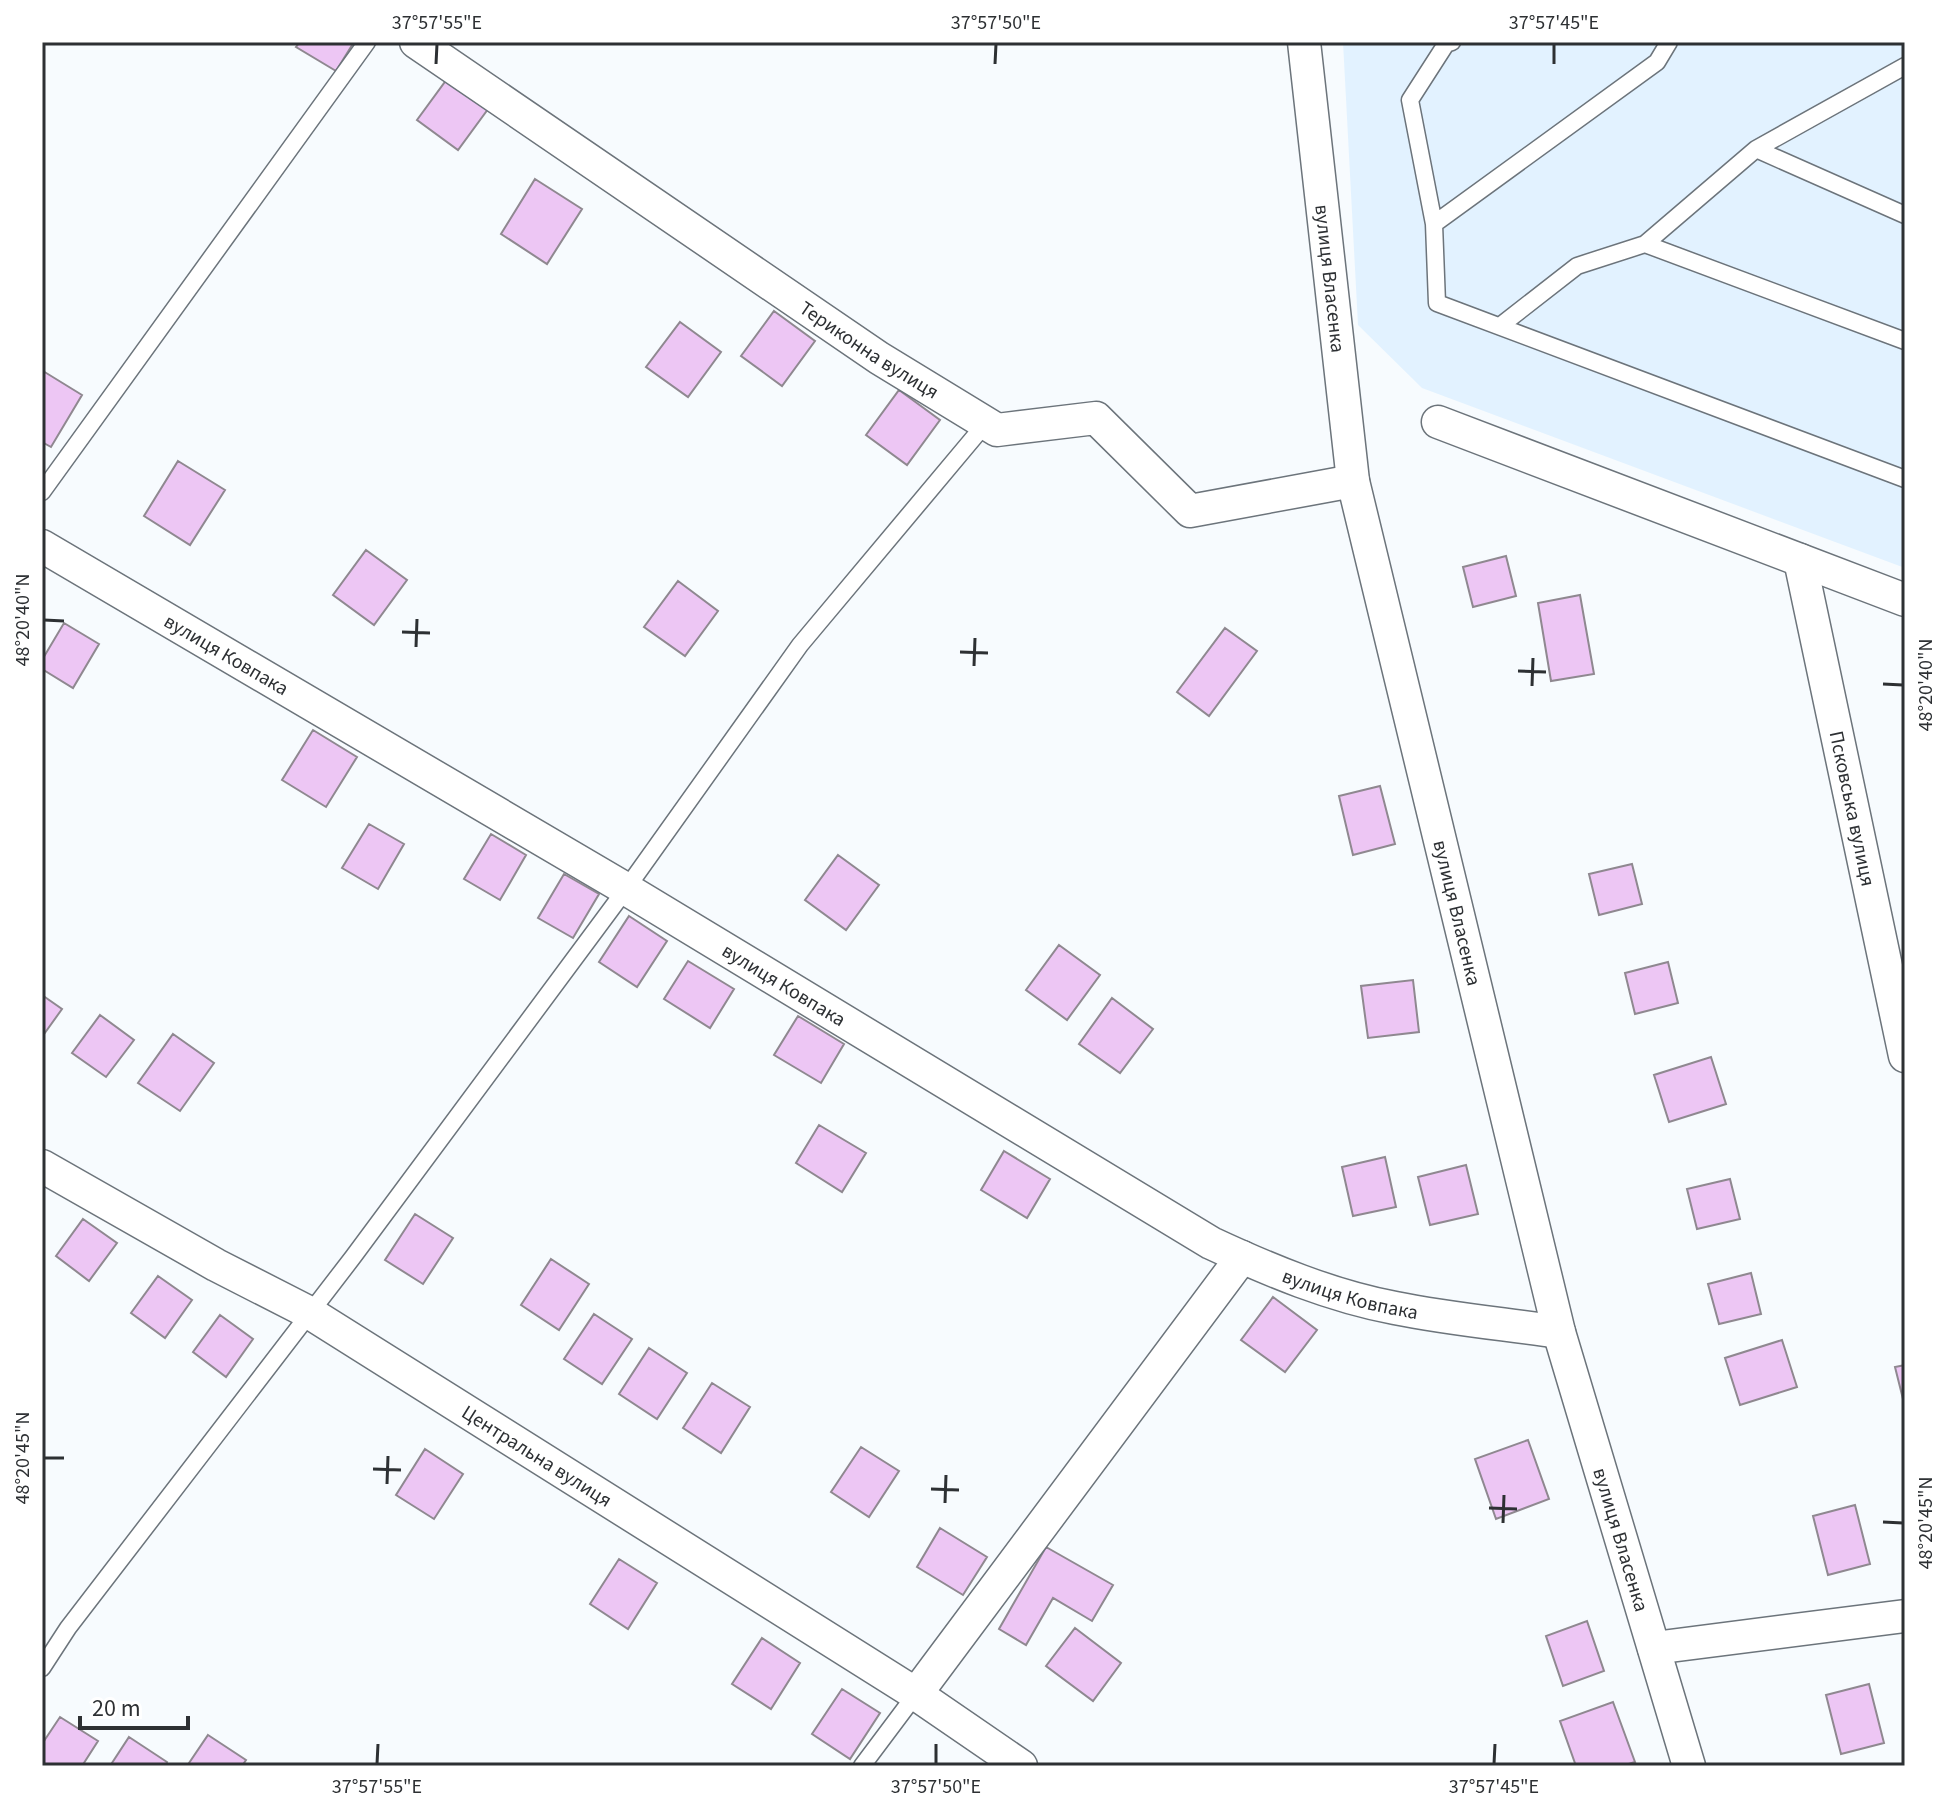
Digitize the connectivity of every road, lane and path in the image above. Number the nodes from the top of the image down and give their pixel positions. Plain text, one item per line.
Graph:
1 (367, 42) edge
2 (416, 42) edge
3 (1304, 42) edge
4 (1452, 42) edge
5 (1669, 42) edge
6 (1905, 66) edge
7 (1756, 149) junction
8 (1905, 215) edge
9 (1434, 224) junction
10 (1645, 244) junction
11 (1500, 326) junction
12 (1905, 341) edge
13 (1438, 422) dead end
14 (986, 423) junction
15 (1905, 479) edge
16 (1353, 481) junction
17 (42, 492) edge
18 (42, 546) edge
19 (1800, 560) junction
20 (1905, 600) edge
21 (626, 889) junction
22 (1905, 1056) edge
23 (42, 1166) edge
24 (1242, 1257) junction
25 (310, 1313) junction
26 (1559, 1332) junction
27 (1905, 1616) edge
28 (1654, 1648) junction
29 (42, 1668) edge
30 (916, 1694) junction
31 (862, 1766) edge
32 (1021, 1766) edge
33 (1689, 1766) edge

1 - 17 lane
2 - 14 street, Териконна вулиця
3 - 16 street, вулиця Власенка
4 - 9 lane
5 - 9 lane
6 - 7 lane
7 - 8 lane
7 - 10 lane
9 - 11 lane
10 - 11 lane
10 - 12 lane
11 - 15 lane
13 - 19 street
14 - 16 street, Териконна вулиця
14 - 21 lane
16 - 26 street, вулиця Власенка
18 - 21 street, вулиця Ковпака
19 - 20 street
19 - 22 street, Псковська вулиця
21 - 24 street, вулиця Ковпака
21 - 25 lane
23 - 25 street, Центральна вулиця
24 - 26 street, вулиця Ковпака
24 - 30 street
25 - 29 lane
25 - 30 street, Центральна вулиця
26 - 28 street, вулиця Власенка
27 - 28 street
28 - 33 street, вулиця Власенка
30 - 31 lane
30 - 32 street, Центральна вулиця

